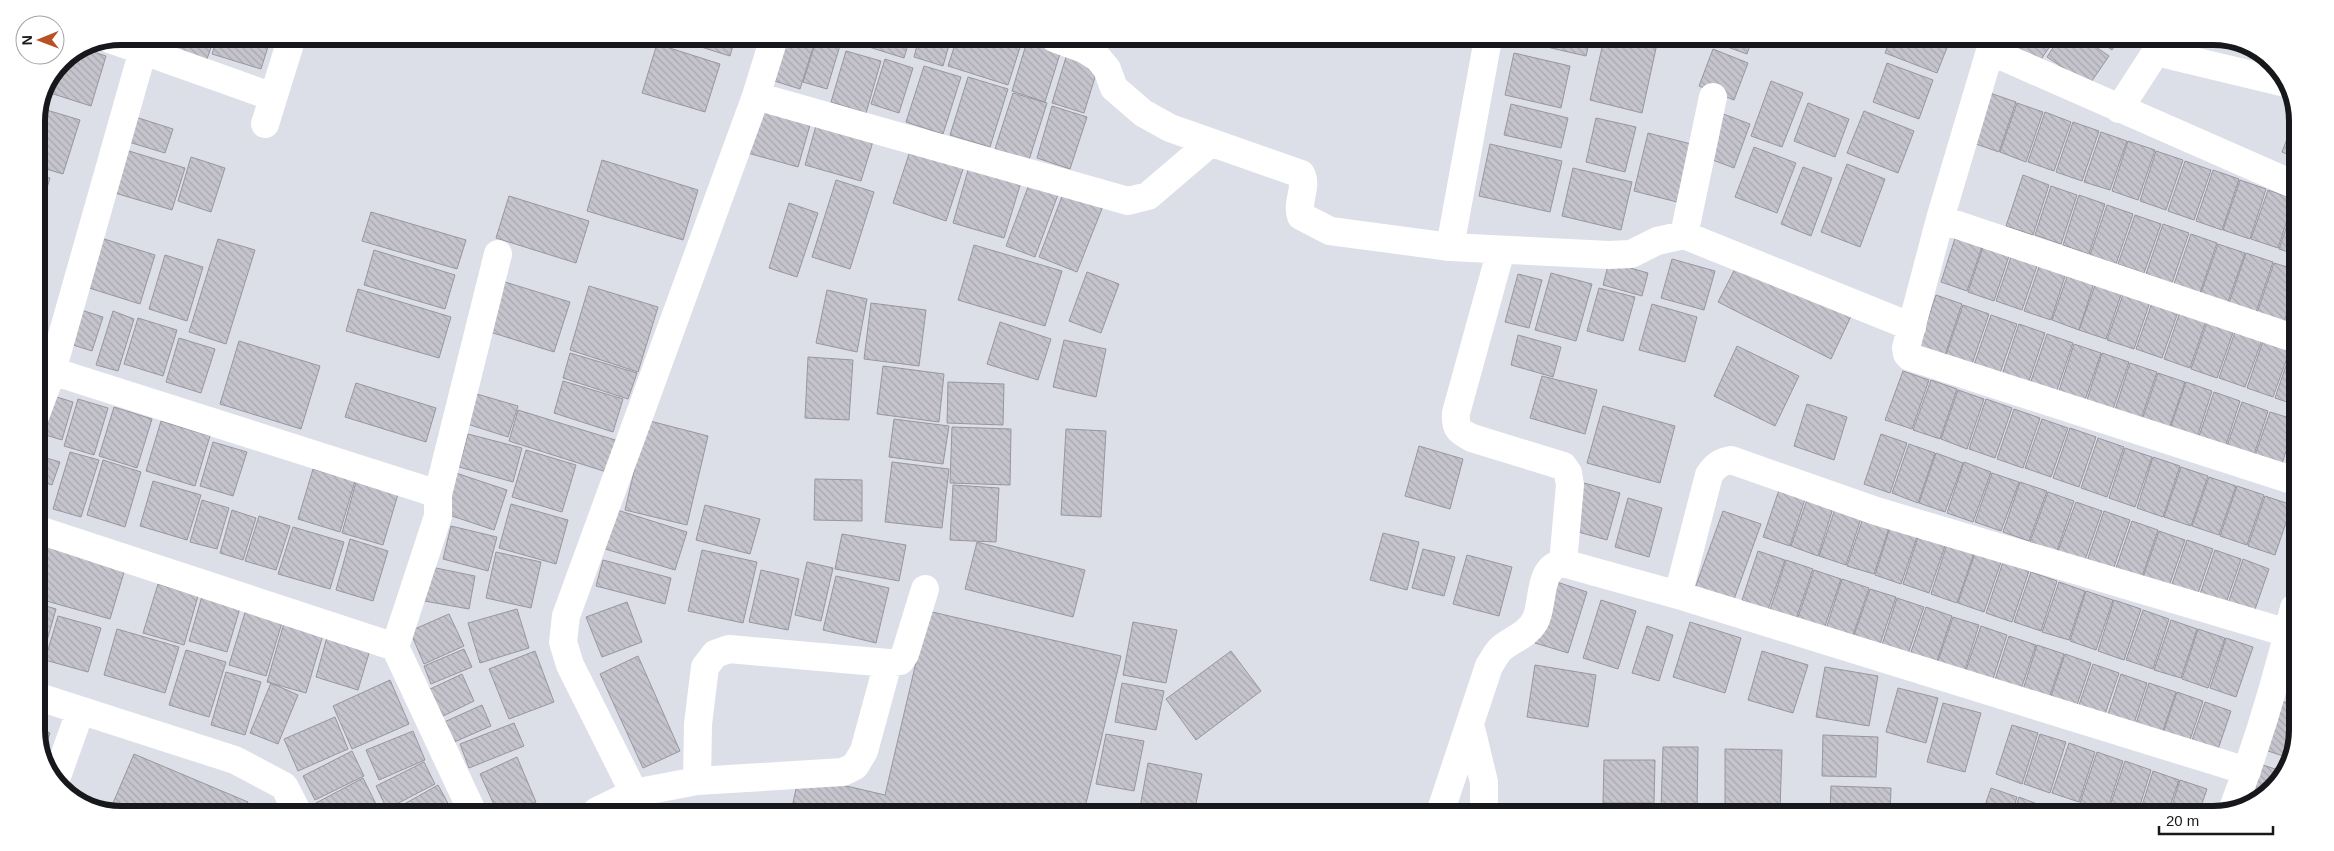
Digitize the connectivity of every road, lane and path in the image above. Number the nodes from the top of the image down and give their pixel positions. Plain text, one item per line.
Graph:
1 (144, 45) edge
2 (150, 45) edge
3 (289, 45) edge
4 (772, 45) edge
5 (1073, 45) edge
6 (1487, 45) edge
7 (1993, 46) edge
8 (2159, 46) edge
9 (2277, 81) edge
10 (756, 96) junction
11 (273, 97) junction
12 (1714, 97) dead end
13 (2119, 109) junction
14 (265, 124) dead end
15 (1210, 143) junction
16 (2289, 183) edge
17 (1940, 219) junction
18 (1684, 234) junction
19 (1450, 248) junction
20 (1501, 250) junction
21 (498, 254) dead end
22 (1912, 327) junction
23 (2289, 337) edge
24 (52, 371) junction
25 (45, 390) edge
26 (2289, 479) edge
27 (438, 494) junction
28 (45, 532) edge
29 (1563, 563) junction
30 (925, 590) dead end
31 (1678, 595) junction
32 (2289, 619) edge
33 (2289, 639) edge
34 (395, 647) junction
35 (888, 664) junction
36 (2285, 677) edge
37 (45, 699) edge
38 (80, 712) junction
39 (1470, 724) junction
40 (2247, 771) junction
41 (58, 773) edge
42 (697, 781) junction
43 (634, 792) junction
44 (2235, 802) edge
45 (294, 806) edge
46 (470, 806) edge
47 (607, 806) edge
48 (1442, 806) edge
49 (1484, 806) edge

1 - 24 street
2 - 11 street
3 - 11 street
4 - 10 street
5 - 15 street
6 - 19 street
7 - 13 street
7 - 17 street
8 - 9 street
8 - 13 street
10 - 15 street
10 - 43 street
11 - 14 street
12 - 18 street
13 - 16 street
15 - 19 street
17 - 22 street
17 - 23 street
18 - 20 street
18 - 22 street
19 - 20 street
20 - 29 street
21 - 27 street
22 - 26 street
24 - 25 street
24 - 27 street
27 - 34 street
28 - 34 street
29 - 31 street
29 - 39 street
30 - 35 street
31 - 32 street
31 - 40 street
33 - 36 street
34 - 46 street
35 - 42 street
35 - 42 street
36 - 40 street
37 - 38 street
38 - 41 street
38 - 45 street
39 - 48 street
39 - 49 street
40 - 44 street
42 - 43 street
43 - 47 street

